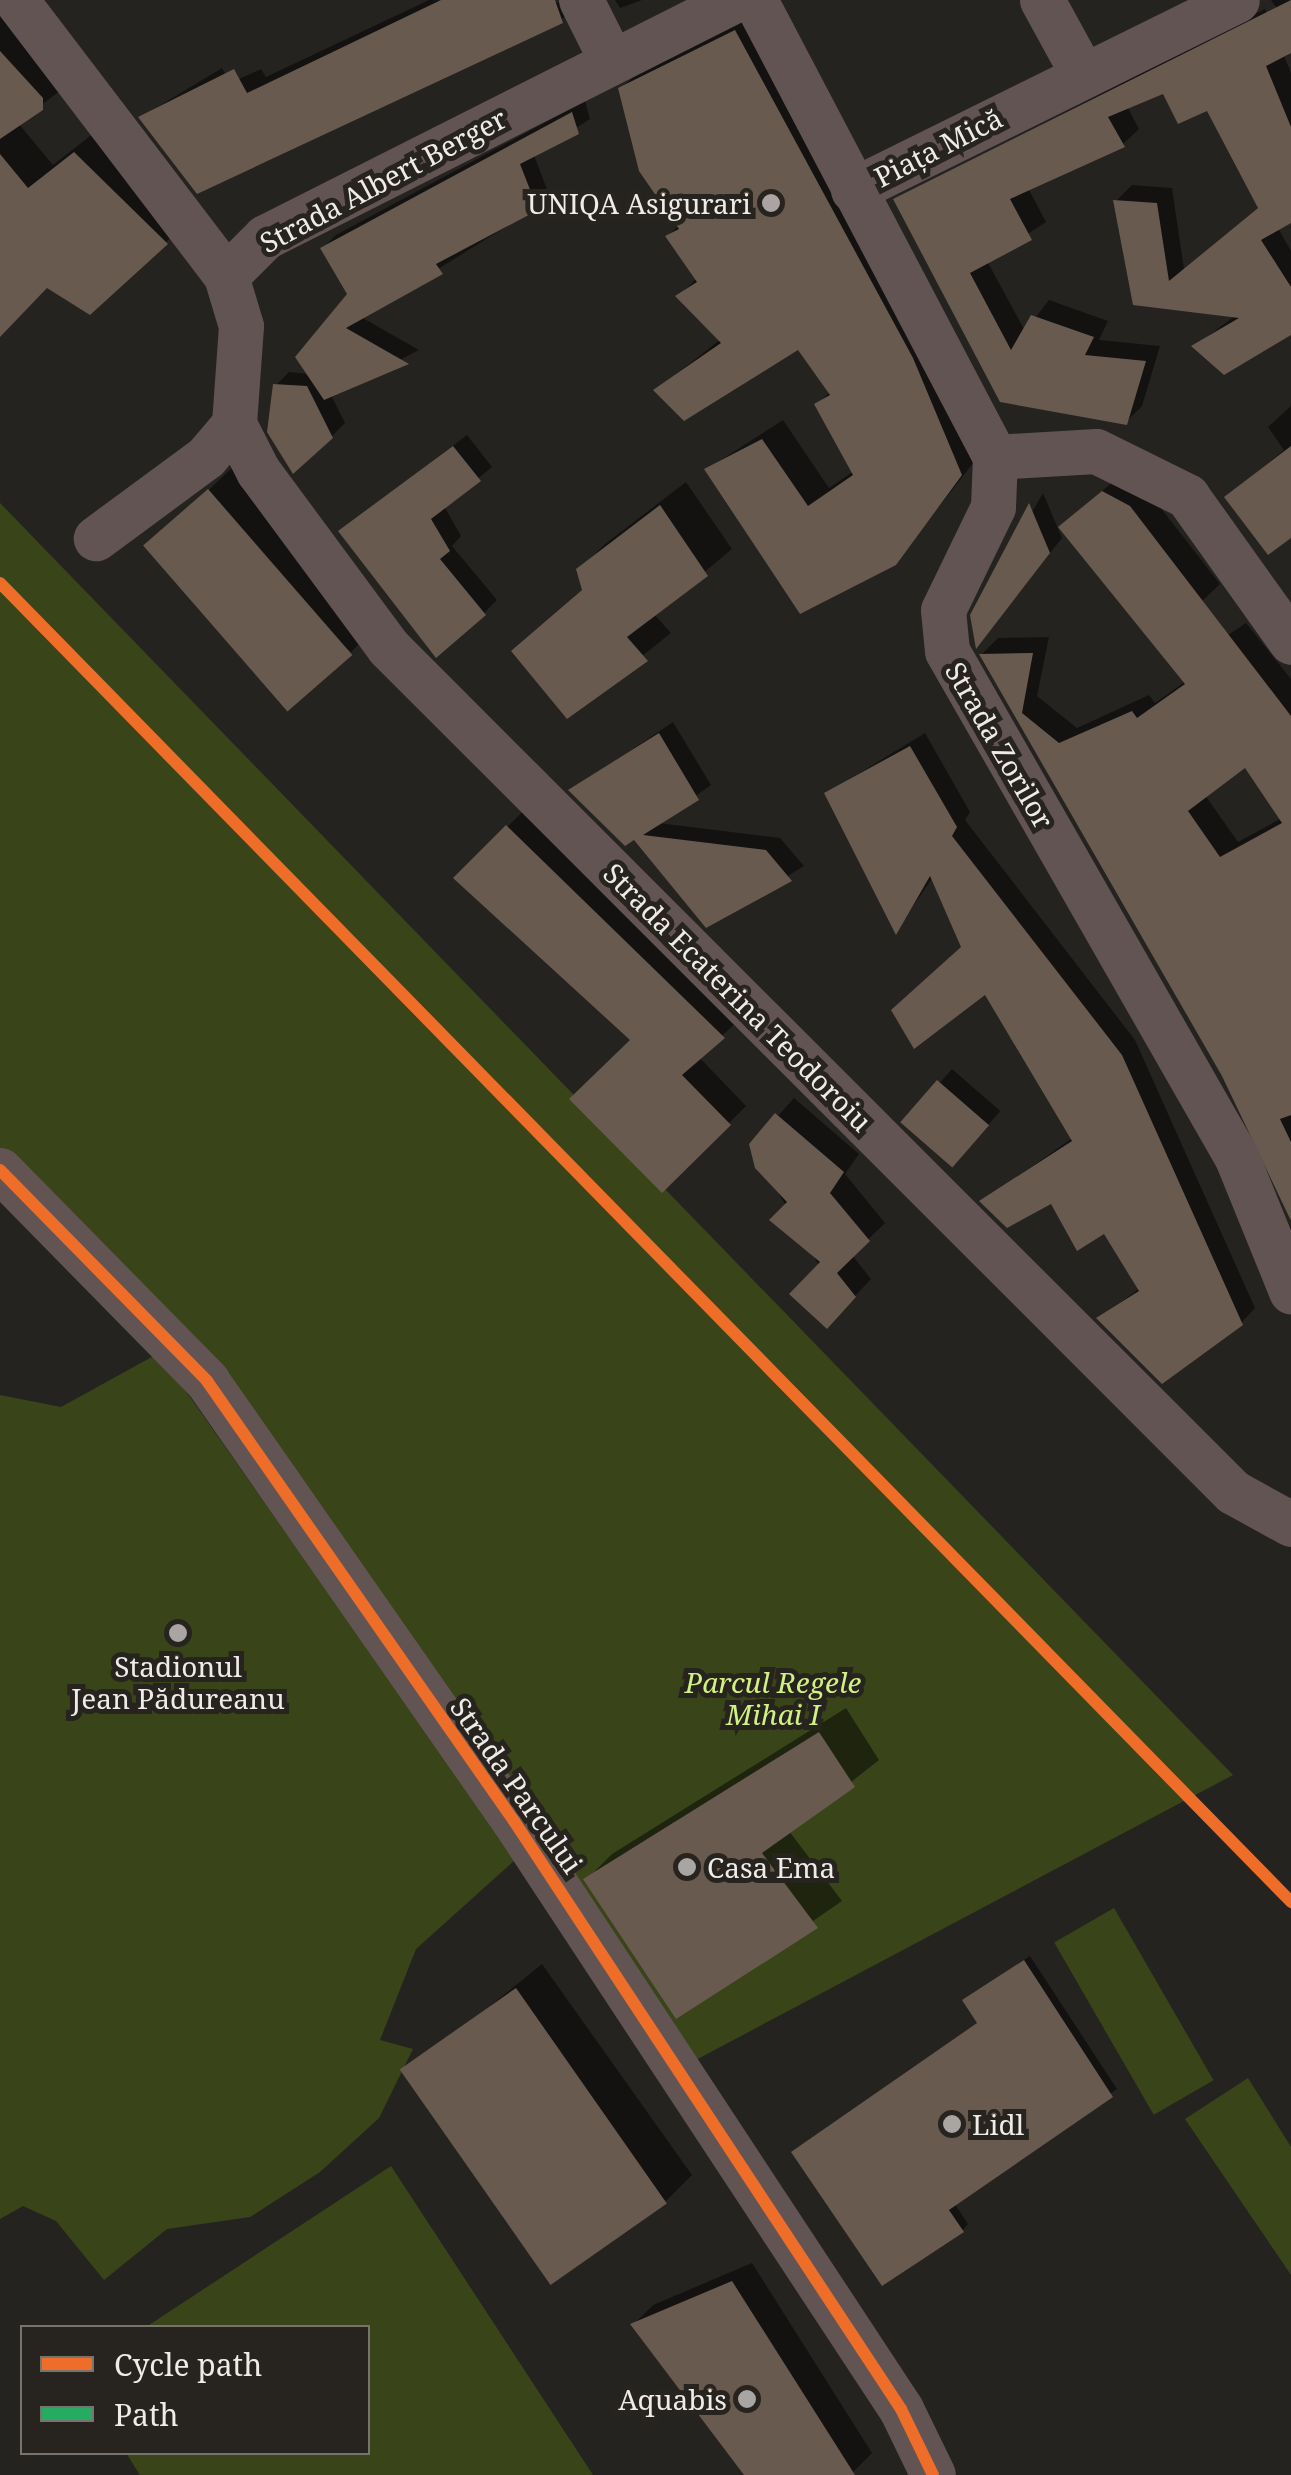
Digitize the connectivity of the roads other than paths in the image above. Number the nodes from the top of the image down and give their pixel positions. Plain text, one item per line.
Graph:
1 (16, 0) edge
2 (581, 0) edge
3 (735, 0) edge
4 (756, 0) edge
5 (1042, 0) edge
6 (1237, 0) edge
7 (611, 60) junction
8 (1083, 75) junction
9 (853, 190) junction
10 (226, 276) junction
11 (234, 424) junction
12 (996, 457) junction
13 (96, 538) dead end
14 (1291, 642) edge
15 (0, 1170) edge
16 (1291, 1291) edge
17 (1291, 1524) edge
18 (933, 2475) edge

1 - 10 street
2 - 7 street
3 - 7 street, Strada Albert Berger
4 - 9 street, Piața Mică
5 - 8 street
6 - 8 street, Piața Mică
7 - 10 street, Strada Albert Berger
8 - 9 street, Piața Mică
9 - 12 street
10 - 11 street
11 - 13 street
11 - 17 street, Strada Ecaterina Teodoroiu
12 - 14 street
12 - 16 street, Strada Zorilor
15 - 18 street, Strada Parcului

